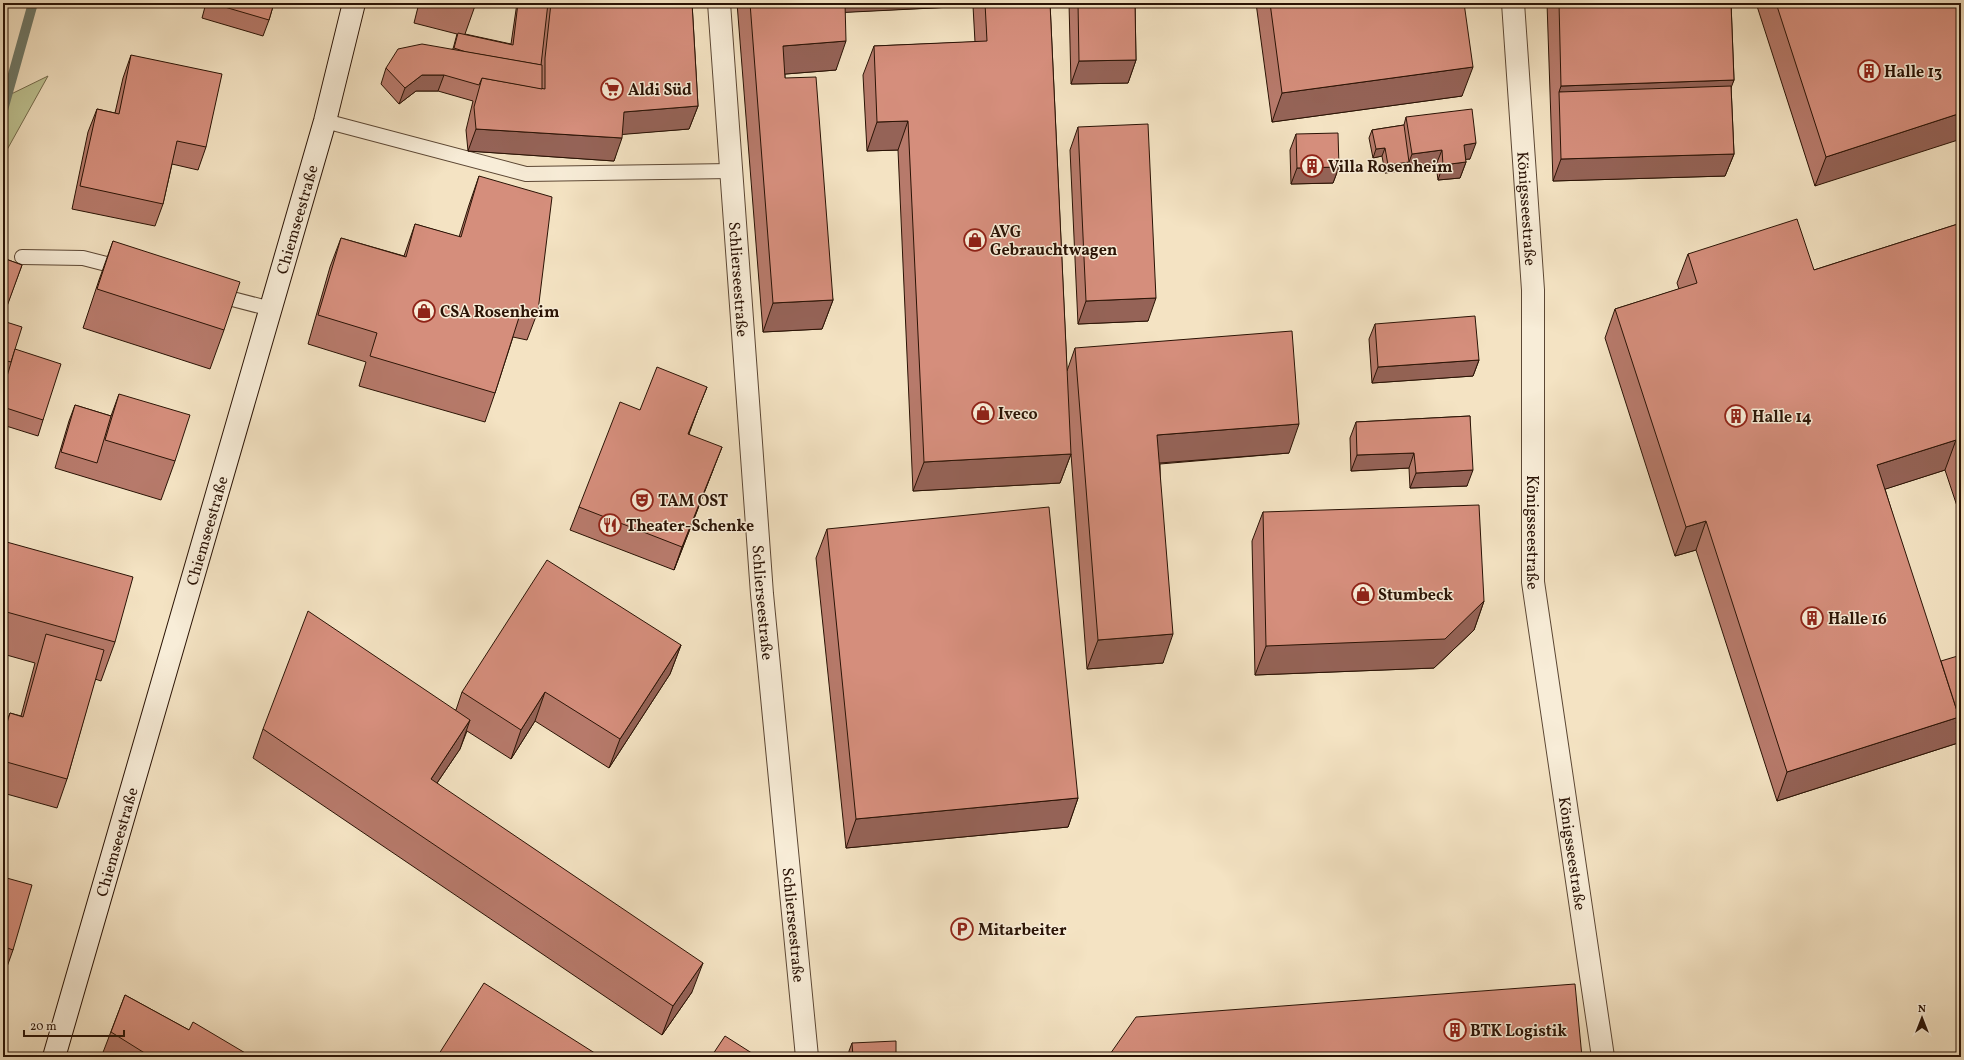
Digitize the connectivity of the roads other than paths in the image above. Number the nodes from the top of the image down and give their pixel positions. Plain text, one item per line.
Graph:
1 (354, 3) edge
2 (719, 3) edge
3 (1514, 3) edge
4 (325, 121) junction
5 (731, 171) junction
6 (22, 256) dead end
7 (136, 272) edge
8 (203, 291) edge
9 (270, 309) junction
10 (54, 1057) edge
11 (807, 1057) edge
12 (1603, 1057) edge

1 - 4 street, Chiemseestraße
2 - 5 street, Schlierseestraße
3 - 12 street, Königsseestraße
4 - 5 lane
4 - 9 street, Chiemseestraße
5 - 11 street, Schlierseestraße
6 - 7 lane
8 - 9 lane
9 - 10 street, Chiemseestraße

